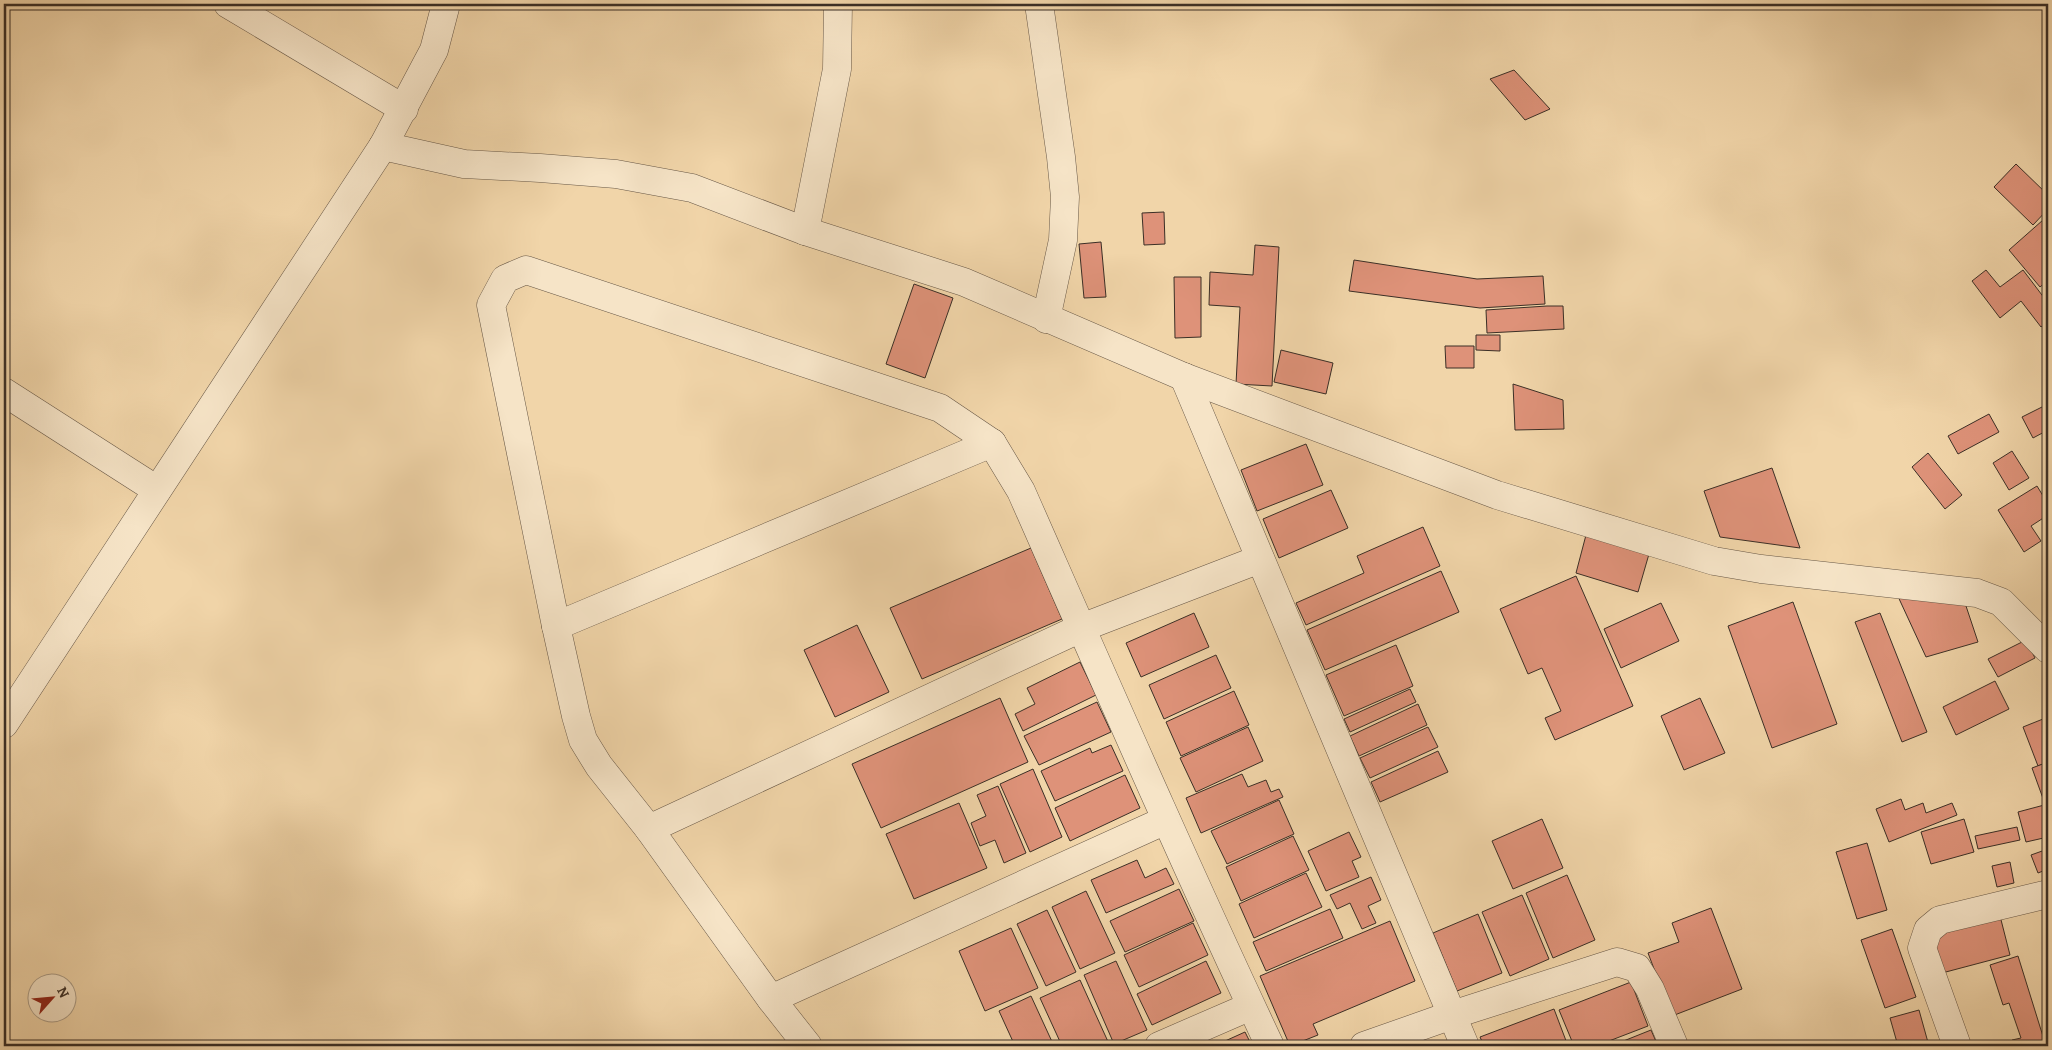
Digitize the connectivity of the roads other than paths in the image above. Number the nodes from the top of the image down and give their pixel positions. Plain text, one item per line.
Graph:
1 (228, 4) edge
2 (446, 4) edge
3 (838, 4) edge
4 (1039, 4) edge
5 (404, 108) junction
6 (383, 146) junction
7 (805, 231) junction
8 (1046, 319) junction
9 (1184, 377) junction
10 (4, 392) edge
11 (992, 443) junction
12 (157, 490) junction
13 (1260, 559) junction
14 (556, 626) junction
15 (1081, 628) junction
16 (2048, 649) edge
17 (4, 724) edge
18 (1166, 820) junction
19 (649, 830) junction
20 (2048, 894) edge
21 (771, 999) junction
22 (1251, 1009) junction
23 (1452, 1015) junction
24 (808, 1046) edge
25 (1159, 1046) edge
26 (1270, 1046) edge
27 (1364, 1046) edge
28 (1465, 1046) edge
29 (1674, 1046) edge
30 (1957, 1046) edge

1 - 5 street
2 - 5 street
3 - 7 street
4 - 8 street
5 - 6 street
6 - 7 street
6 - 12 street
7 - 8 street
8 - 9 street
9 - 13 street
9 - 16 street
10 - 12 street
11 - 14 street
11 - 14 street
11 - 15 street
12 - 17 street
13 - 15 street
13 - 23 street
14 - 19 street
15 - 18 street
15 - 19 street
18 - 21 street
18 - 22 street
19 - 21 street
20 - 30 street
21 - 24 street
22 - 25 street
22 - 26 street
23 - 27 street
23 - 28 street
23 - 29 street

